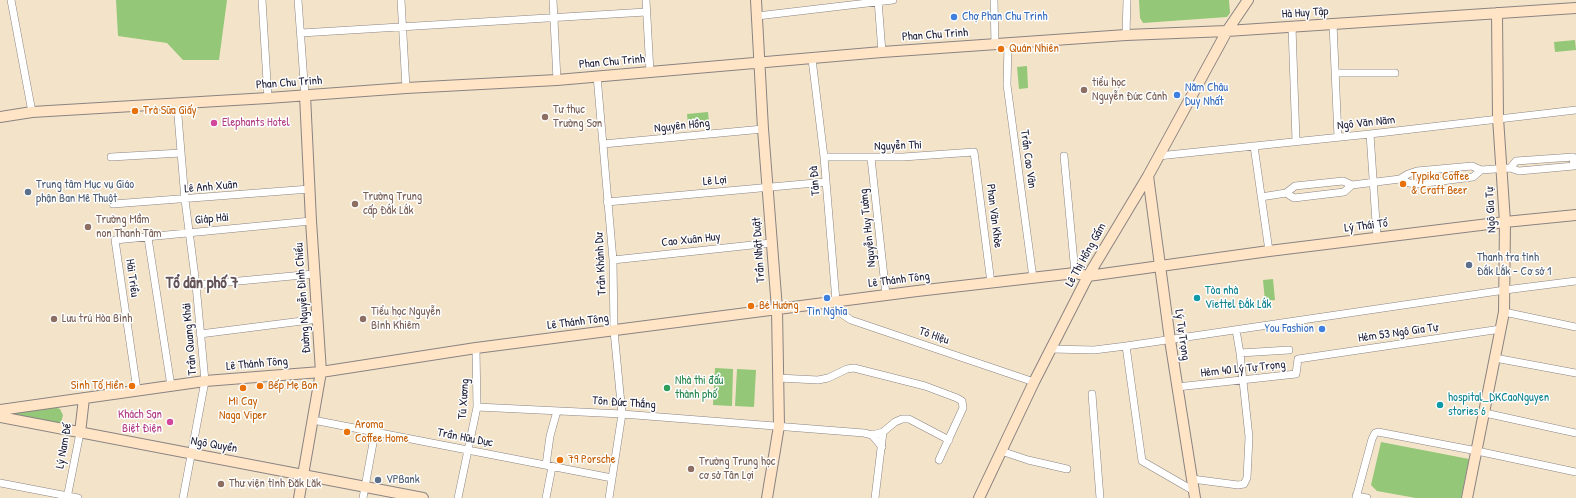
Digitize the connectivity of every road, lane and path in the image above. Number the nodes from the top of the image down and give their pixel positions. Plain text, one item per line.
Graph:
1 (11, 0) edge
2 (262, 0) edge
3 (298, 0) edge
4 (401, 0) edge
5 (553, 0) edge
6 (646, 0) edge
7 (756, 0) edge
8 (878, 0) edge
9 (893, 0) edge
10 (994, 0) edge
11 (1127, 0) edge
12 (1248, 0) edge
13 (1576, 8) edge
14 (646, 12) junction
15 (1496, 14) junction
16 (757, 16) junction
17 (554, 18) junction
18 (1333, 24) junction
19 (402, 26) junction
20 (1292, 27) junction
21 (1227, 31) junction
22 (301, 33) junction
23 (1126, 35) junction
24 (994, 44) junction
25 (1008, 44) junction
26 (882, 52) junction
27 (812, 59) junction
28 (760, 62) junction
29 (650, 72) junction
30 (1335, 73) junction
31 (1395, 73) dead end
32 (597, 76) junction
33 (557, 80) junction
34 (406, 88) junction
35 (305, 95) junction
36 (268, 98) junction
37 (177, 104) junction
38 (1576, 110) edge
39 (32, 112) junction
40 (0, 117) edge
41 (1498, 118) junction
42 (763, 129) junction
43 (1370, 134) junction
44 (1338, 137) junction
45 (1296, 142) junction
46 (603, 144) junction
47 (1254, 146) junction
48 (974, 152) joint
49 (181, 153) junction
50 (1064, 156) dead end
51 (1158, 156) junction
52 (111, 157) dead end
53 (824, 158) junction
54 (871, 158) junction
55 (1506, 168) junction
56 (1481, 170) junction
57 (1148, 176) junction
58 (1400, 179) junction
59 (826, 182) junction
60 (1374, 182) junction
61 (1352, 185) junction
62 (768, 187) junction
63 (310, 190) junction
64 (1286, 193) junction
65 (1261, 197) junction
66 (185, 200) junction
67 (607, 202) junction
68 (113, 204) dead end
69 (1576, 215) edge
70 (311, 221) junction
71 (1505, 222) junction
72 (189, 232) junction
73 (1377, 237) junction
74 (148, 238) junction
75 (115, 240) joint
76 (771, 243) junction
77 (1269, 251) junction
78 (613, 260) junction
79 (1159, 267) junction
80 (1075, 273) junction
81 (314, 274) junction
82 (1088, 276) junction
83 (1033, 278) junction
84 (1576, 281) edge
85 (991, 283) junction
86 (196, 285) junction
87 (1505, 290) junction
88 (886, 295) junction
89 (836, 301) junction
90 (777, 309) junction
91 (1504, 312) junction
92 (318, 319) junction
93 (1576, 327) edge
94 (1501, 329) junction
95 (1236, 330) junction
96 (614, 331) junction
97 (200, 334) junction
98 (1170, 340) junction
99 (1126, 346) junction
100 (476, 348) junction
101 (1051, 349) junction
102 (1289, 350) dead end
103 (1240, 353) junction
104 (1495, 358) junction
105 (1298, 359) joint
106 (321, 372) junction
107 (1576, 373) edge
108 (778, 378) junction
109 (1242, 379) junction
110 (205, 382) junction
111 (1034, 382) junction
112 (171, 386) junction
113 (1177, 387) junction
114 (138, 390) junction
115 (1092, 394) dead end
116 (84, 398) junction
117 (477, 407) junction
118 (0, 410) edge
119 (556, 411) junction
120 (1485, 413) junction
121 (622, 414) junction
122 (0, 417) edge
123 (313, 420) junction
124 (779, 426) junction
125 (375, 432) junction
126 (883, 432) junction
127 (80, 433) junction
128 (1576, 433) edge
129 (872, 434) junction
130 (949, 440) junction
131 (882, 447) junction
132 (468, 450) junction
133 (1001, 451) junction
134 (1477, 451) junction
135 (192, 455) junction
136 (939, 460) dead end
137 (549, 466) junction
138 (1067, 469) dead end
139 (1576, 472) edge
140 (304, 474) junction
141 (612, 478) junction
142 (1192, 479) junction
143 (0, 483) edge
144 (365, 487) junction
145 (1195, 494) edge
146 (67, 497) edge
147 (412, 497) edge
148 (1356, 497) edge
149 (78, 498) edge
150 (184, 498) edge
151 (299, 498) edge
152 (363, 498) edge
153 (423, 498) edge
154 (458, 498) edge
155 (546, 498) edge
156 (609, 498) edge
157 (767, 498) edge
158 (875, 498) edge
159 (979, 498) edge
160 (1100, 498) edge
161 (1367, 498) edge
162 (1467, 498) edge

1 - 39 street
2 - 36 street
3 - 22 street
4 - 19 street
5 - 17 street
6 - 14 street
7 - 16 main road, Trần Nhật Duật
8 - 9 street
8 - 16 street
8 - 26 street
10 - 24 street
11 - 23 street
12 - 21 main road, Lê Thị Hồng Gấm
13 - 15 main road, Hà Huy Tập
14 - 17 street
14 - 29 street
15 - 18 main road, Hà Huy Tập
15 - 41 main road, Ngô Gia Tự
16 - 28 main road, Trần Nhật Duật
17 - 19 street
17 - 33 street
18 - 20 main road, Hà Huy Tập
18 - 30 street
19 - 22 street
19 - 34 street
20 - 21 main road, Hà Huy Tập
20 - 45 street
21 - 23 main road, Phan Chu Trinh
21 - 51 main road, Lê Thị Hồng Gấm
22 - 35 street
23 - 25 main road, Phan Chu Trinh
24 - 25 main road, Phan Chu Trinh
24 - 26 main road, Phan Chu Trinh
25 - 83 street, Trần Cao Vân
26 - 27 main road, Phan Chu Trinh
27 - 28 main road, Phan Chu Trinh
27 - 53 street, Tản Đà
28 - 29 main road, Phan Chu Trinh
28 - 42 main road, Trần Nhật Duật
29 - 32 main road, Phan Chu Trinh
30 - 31 street
30 - 44 street
32 - 33 main road, Phan Chu Trinh
32 - 46 street, Trần Khánh Dư
33 - 34 main road, Phan Chu Trinh
34 - 35 main road, Phan Chu Trinh
35 - 36 main road, Phan Chu Trinh
35 - 63 main road, Đường Nguyễn Đình Chiểu
36 - 37 main road, Phan Chu Trinh
37 - 39 main road, Phan Chu Trinh
37 - 49 street, Trần Quang Khải
38 - 41 street, Ngô Văn Năm
39 - 40 main road, Phan Chu Trinh
41 - 43 street, Ngô Văn Năm
41 - 55 main road, Ngô Gia Tự
42 - 46 street, Nguyên Hồng
42 - 62 main road, Trần Nhật Duật
43 - 44 street, Ngô Văn Năm
43 - 60 street
44 - 45 street, Ngô Văn Năm
45 - 47 street, Ngô Văn Năm
46 - 67 street, Trần Khánh Dư
47 - 51 street, Ngô Văn Năm
47 - 65 street
48 - 54 street, Nguyễn Thi
48 - 85 street, Phan Văn Khòe
49 - 52 street
49 - 66 street, Trần Quang Khải
50 - 80 street
51 - 57 main road, Lê Thị Hồng Gấm
53 - 54 street, Nguyễn Thi
53 - 59 street, Tản Đà
54 - 88 street, Nguyễn Huy Tưởng
55 - 55 street
55 - 56 street
55 - 71 main road, Ngô Gia Tự
56 - 58 street
56 - 58 street
57 - 79 main road, Lý Tự Trọng
57 - 82 main road, Lê Thị Hồng Gấm
58 - 60 street
59 - 62 street, Lê Lợi
59 - 89 street, Tản Đà
60 - 61 street
60 - 73 street
61 - 64 street
61 - 64 street
62 - 67 street, Lê Lợi
62 - 76 main road, Trần Nhật Duật
63 - 66 street, Lê Anh Xuân
63 - 70 main road, Đường Nguyễn Đình Chiểu
64 - 65 street
65 - 77 street
66 - 68 street, Lê Anh Xuân
66 - 72 street, Trần Quang Khải
67 - 78 street, Trần Khánh Dư
69 - 71 main road, Lý Thái Tổ
70 - 72 street, Giáp Hải
70 - 81 main road, Đường Nguyễn Đình Chiểu
71 - 73 main road, Lý Thái Tổ
71 - 87 main road, Ngô Gia Tự
72 - 74 street, Giáp Hải
72 - 86 street, Trần Quang Khải
73 - 77 main road, Lý Thái Tổ
74 - 75 street, Giáp Hải
74 - 112 street
75 - 114 street, Hải Triều
76 - 78 street, Cao Xuân Huy
76 - 90 main road, Trần Nhật Duật
77 - 79 main road, Lý Thái Tổ
78 - 96 street, Trần Khánh Dư
79 - 82 main road, Lê Thánh Tông
79 - 98 main road, Lý Tự Trọng
80 - 82 main road, Lê Thánh Tông
80 - 83 main road, Lê Thánh Tông
81 - 86 street
81 - 92 main road, Đường Nguyễn Đình Chiểu
82 - 101 main road, Lê Thị Hồng Gấm
83 - 85 main road, Lê Thánh Tông
84 - 87 street
85 - 88 main road, Lê Thánh Tông
86 - 97 street, Trần Quang Khải
87 - 91 main road, Ngô Gia Tự
87 - 95 street
88 - 89 main road, Lê Thánh Tông
89 - 90 main road, Lê Thánh Tông
89 - 111 street, Tô Hiệu
90 - 96 main road, Lê Thánh Tông
90 - 108 main road, Trần Nhật Duật
91 - 93 street
91 - 94 main road, Ngô Gia Tự
92 - 97 street
92 - 106 main road, Đường Nguyễn Đình Chiểu
94 - 104 main road, Ngô Gia Tự
94 - 105 street, Hẻm 53 Ngô Gia Tự
95 - 98 street
95 - 103 street
96 - 100 main road, Lê Thánh Tông
96 - 121 street, Trần Khánh Dư
97 - 110 street, Trần Quang Khải
98 - 99 street
98 - 113 main road, Lý Tự Trọng
99 - 101 street
99 - 145 street
100 - 106 main road, Lê Thánh Tông
100 - 117 street, Tú Xương
101 - 111 main road, Lê Thị Hồng Gấm
102 - 103 street
103 - 109 street
104 - 107 street
104 - 120 main road, Ngô Gia Tự
105 - 109 street, Hẻm 40 Lý Tự Trọng
106 - 110 main road, Lê Thánh Tông
106 - 123 main road, Đường Nguyễn Đình Chiểu
108 - 124 main road, Trần Nhật Duật
108 - 130 street
109 - 113 street, Hẻm 40 Lý Tự Trọng
109 - 142 street
110 - 112 main road, Lê Thánh Tông
110 - 135 street, Trần Quang Khải
111 - 133 main road, Lê Thị Hồng Gấm
112 - 114 main road, Lê Thánh Tông
113 - 142 main road, Lý Tự Trọng
114 - 116 main road, Lê Thánh Tông
115 - 160 street
116 - 118 main road, Lê Thánh Tông
116 - 127 main road, Lý Nam Đế
117 - 119 street, Tôn Đức Thắng
117 - 132 street, Tú Xương
119 - 121 street, Tôn Đức Thắng
119 - 137 street
120 - 128 street
120 - 134 main road, Ngô Gia Tự
121 - 124 street, Tôn Đức Thắng
121 - 141 street, Trần Khánh Dư
122 - 127 main road, Ngô Quyền
123 - 125 street, Trần Hữu Dực
123 - 140 main road, Đường Nguyễn Đình Chiểu
124 - 129 street, Tôn Đức Thắng
124 - 157 main road, Trần Nhật Duật
125 - 132 street, Trần Hữu Dực
125 - 144 street
126 - 129 street, Tôn Đức Thắng
126 - 130 street
126 - 131 street
127 - 135 main road, Ngô Quyền
127 - 146 street, Lý Nam Đế
129 - 131 street
130 - 136 street
131 - 158 street
132 - 137 street, Trần Hữu Dực
132 - 154 street, Tú Xương
133 - 138 street
133 - 159 main road, Lê Thị Hồng Gấm
134 - 139 street
134 - 148 street
134 - 162 main road, Ngô Gia Tự
135 - 140 main road, Ngô Quyền
135 - 150 street, Trần Quang Khải
137 - 141 street, Trần Hữu Dực
137 - 155 street
140 - 144 main road, Ngô Quyền
140 - 151 main road, Đường Nguyễn Đình Chiểu
141 - 156 street, Trần Khánh Dư
142 - 145 main road, Lý Tự Trọng
143 - 146 street
144 - 147 main road, Ngô Quyền
144 - 152 street
146 - 149 street
147 - 153 main road, Ngô Quyền
148 - 161 street

